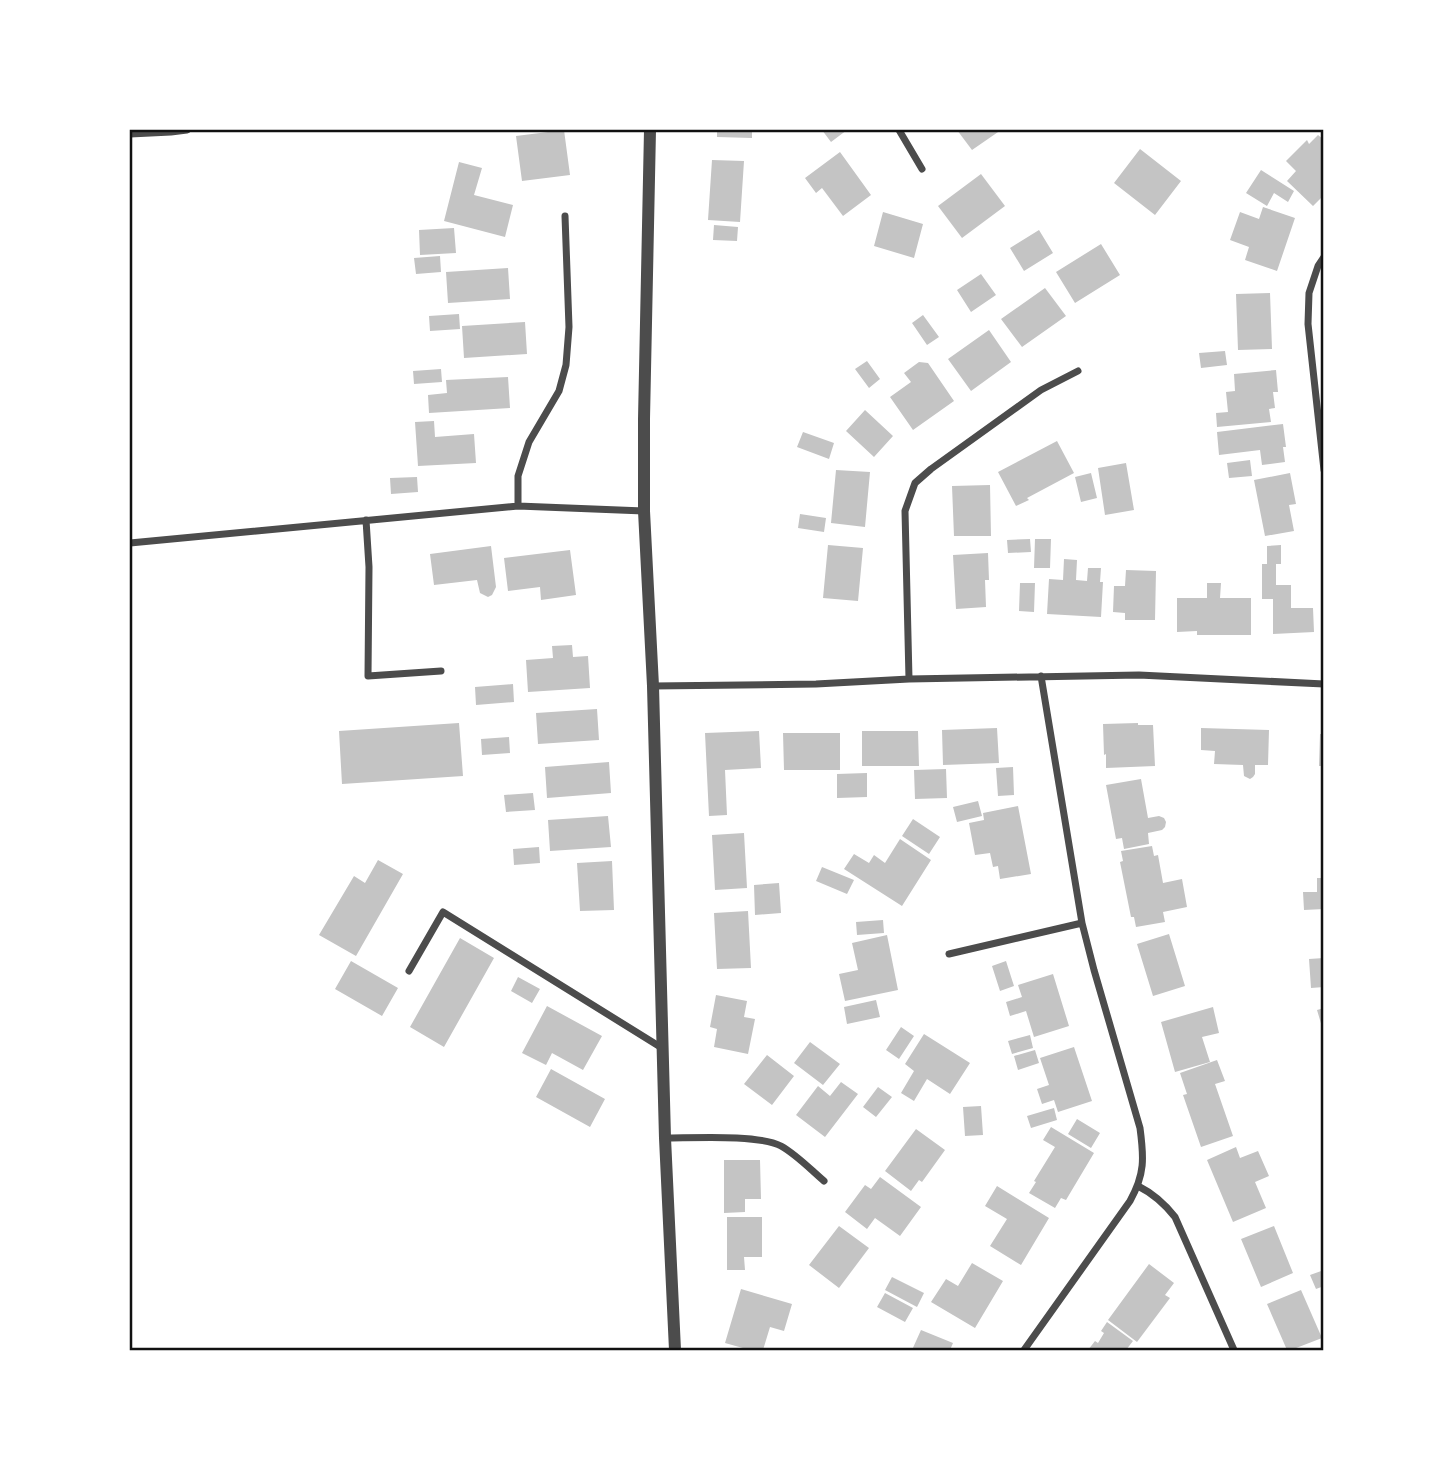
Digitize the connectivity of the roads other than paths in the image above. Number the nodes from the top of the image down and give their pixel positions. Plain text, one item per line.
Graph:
1 (187, 130) edge
2 (650, 130) edge
3 (899, 130) edge
4 (130, 134) edge
5 (922, 169) dead end
6 (565, 216) dead end
7 (1324, 257) edge
8 (1078, 371) dead end
9 (1324, 470) edge
10 (518, 506) junction
11 (644, 511) junction
12 (366, 520) junction
13 (130, 543) edge
14 (441, 671) dead end
15 (1041, 677) junction
16 (909, 679) junction
17 (1324, 684) edge
18 (653, 686) junction
19 (1082, 923) junction
20 (949, 954) dead end
21 (409, 971) dead end
22 (663, 1049) junction
23 (665, 1138) junction
24 (824, 1181) dead end
25 (1138, 1186) junction
26 (675, 1350) edge
27 (1024, 1350) edge
28 (1234, 1350) edge

1 - 4 street
2 - 11 street
3 - 5 street
6 - 10 street
7 - 9 street
8 - 16 street
10 - 11 street
10 - 12 street
11 - 18 street
12 - 13 street
12 - 14 street
15 - 16 street
15 - 17 street
15 - 19 street
16 - 18 street
18 - 22 street
19 - 20 street
19 - 25 street
21 - 22 street
22 - 23 street
23 - 24 street
23 - 26 street
25 - 27 street
25 - 28 street

